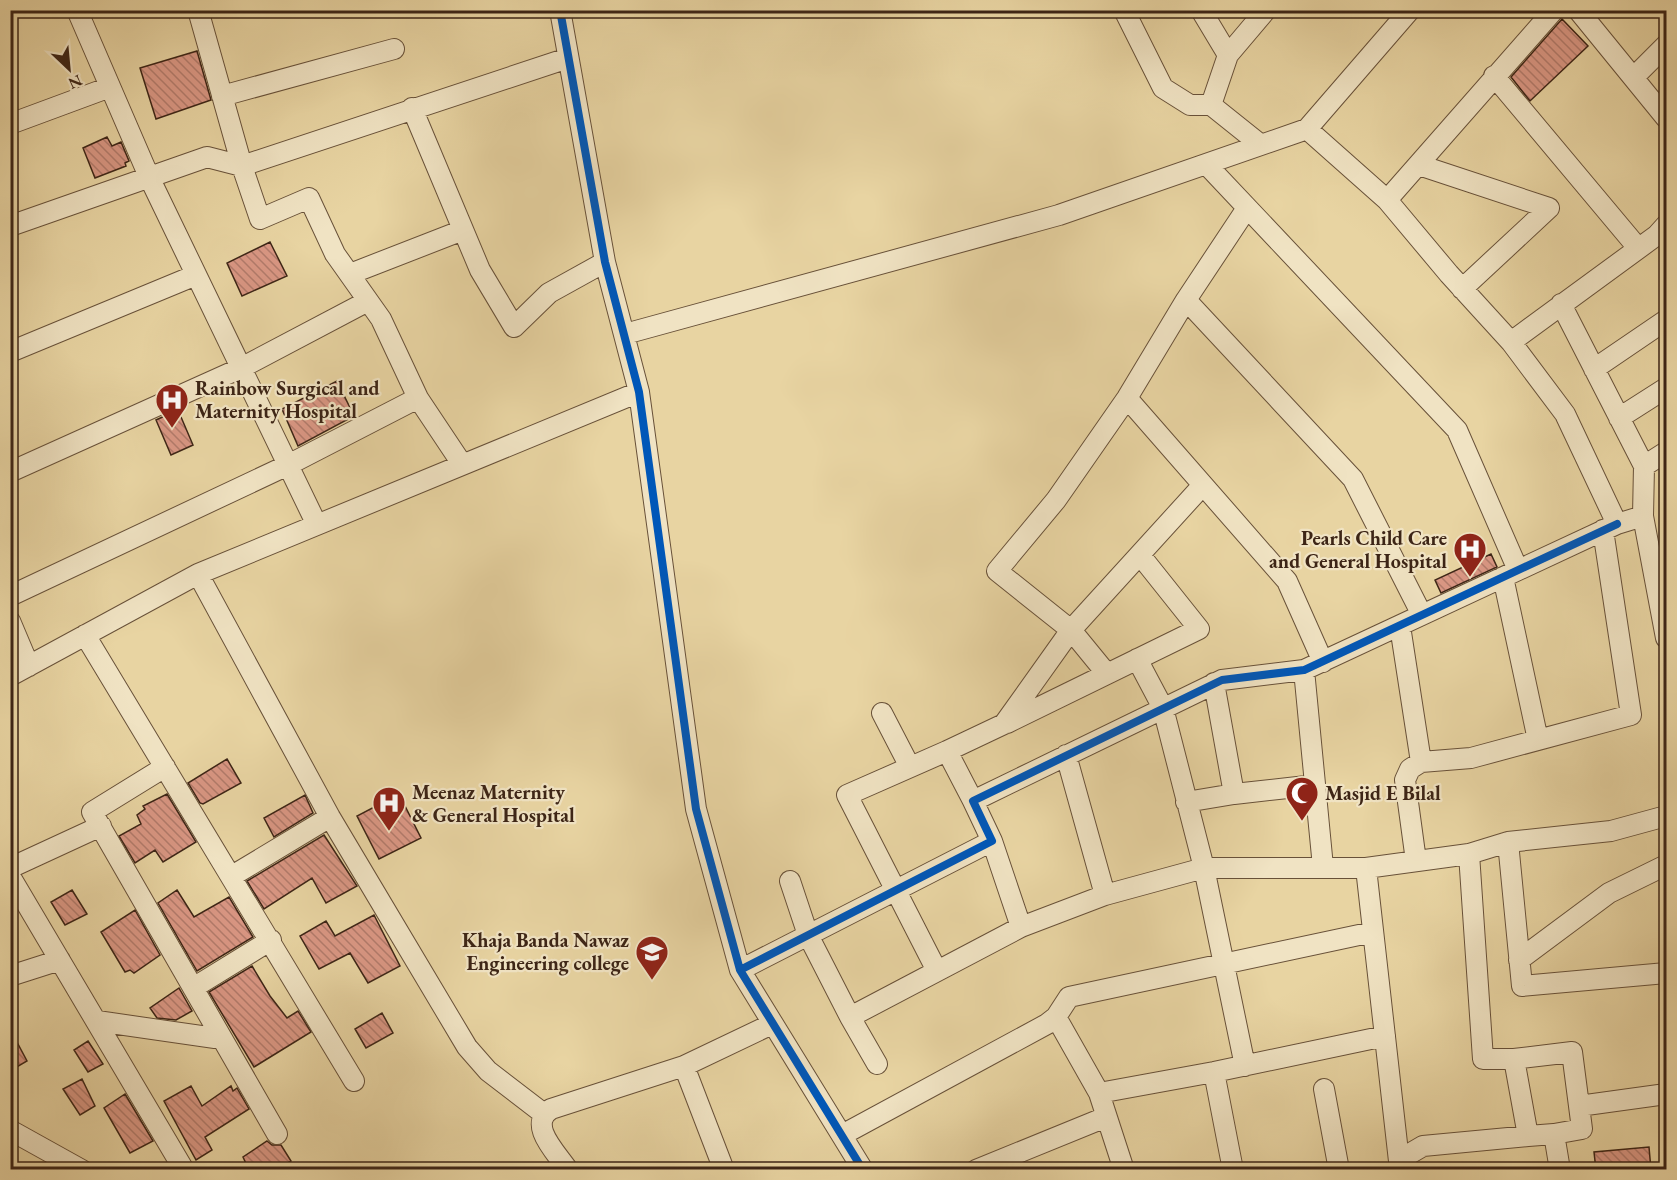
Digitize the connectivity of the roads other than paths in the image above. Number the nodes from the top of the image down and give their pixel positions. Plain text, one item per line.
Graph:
1 (77, 10) edge
2 (198, 10) edge
3 (560, 10) edge
4 (1124, 10) edge
5 (1202, 10) edge
6 (1266, 10) edge
7 (1410, 10) edge
8 (1554, 10) edge
9 (1578, 10) edge
10 (1666, 45) edge
11 (394, 49) dead end
12 (1228, 55) junction
13 (568, 58) junction
14 (1494, 76) junction
15 (1634, 76) junction
16 (110, 87) junction
17 (222, 96) junction
18 (1211, 105) junction
19 (412, 108) junction
20 (1666, 118) edge
21 (10, 124) edge
22 (1307, 129) junction
23 (1261, 145) junction
24 (1206, 164) junction
25 (1419, 165) junction
26 (242, 166) junction
27 (150, 179) junction
28 (1387, 200) junction
29 (1247, 208) junction
30 (1666, 225) edge
31 (10, 226) edge
32 (463, 230) junction
33 (1638, 248) junction
34 (605, 262) junction
35 (350, 274) junction
36 (196, 276) junction
37 (1462, 289) junction
38 (1186, 300) junction
39 (368, 301) junction
40 (1561, 304) junction
41 (1666, 320) edge
42 (625, 334) junction
43 (1511, 342) junction
44 (10, 352) edge
45 (241, 368) junction
46 (1594, 369) junction
47 (1666, 388) edge
48 (639, 392) junction
49 (418, 398) junction
50 (1127, 398) junction
51 (1619, 418) junction
52 (1666, 452) edge
53 (462, 464) junction
54 (288, 465) junction
55 (1644, 466) junction
56 (10, 472) edge
57 (1203, 485) junction
58 (1643, 516) junction
59 (316, 524) junction
60 (1610, 527) junction
61 (1140, 555) junction
62 (1510, 573) junction
63 (198, 574) junction
64 (1661, 582) edge
65 (10, 596) edge
66 (1422, 615) junction
67 (10, 621) edge
68 (1400, 626) junction
69 (1071, 630) junction
70 (86, 635) junction
71 (1666, 638) edge
72 (1137, 659) junction
73 (1323, 662) junction
74 (29, 666) junction
75 (1304, 670) junction
76 (1107, 674) junction
77 (10, 676) edge
78 (1214, 684) junction
79 (1163, 708) junction
80 (882, 713) dead end
81 (1004, 724) junction
82 (1538, 740) junction
83 (947, 751) junction
84 (1066, 755) junction
85 (1421, 762) junction
86 (165, 767) junction
87 (910, 767) junction
88 (1315, 785) junction
89 (1234, 794) junction
90 (973, 801) junction
91 (1186, 802) junction
92 (1666, 816) edge
93 (330, 818) junction
94 (101, 826) junction
95 (992, 841) junction
96 (1508, 842) junction
97 (1469, 854) junction
98 (1416, 861) junction
99 (1666, 865) edge
100 (1323, 867) junction
101 (10, 868) edge
102 (1204, 868) junction
103 (1366, 868) junction
104 (10, 876) edge
105 (232, 876) junction
106 (790, 881) dead end
107 (897, 891) junction
108 (1105, 895) junction
109 (1021, 927) junction
110 (1373, 932) junction
111 (808, 935) junction
112 (271, 940) junction
113 (60, 960) junction
114 (1519, 960) junction
115 (1224, 966) junction
116 (740, 970) junction
117 (937, 971) junction
118 (1666, 973) edge
119 (10, 976) edge
120 (194, 988) junction
121 (850, 1017) junction
122 (1056, 1017) junction
123 (97, 1022) junction
124 (772, 1024) junction
125 (1385, 1036) junction
126 (215, 1038) dead end
127 (1514, 1059) junction
128 (877, 1064) dead end
129 (684, 1066) junction
130 (1245, 1066) junction
131 (1214, 1072) junction
132 (354, 1081) dead end
133 (1324, 1089) dead end
134 (1099, 1093) junction
135 (1666, 1094) edge
136 (1579, 1106) junction
137 (544, 1114) junction
138 (1106, 1117) junction
139 (10, 1130) edge
140 (277, 1134) dead end
141 (1554, 1134) junction
142 (843, 1135) junction
143 (1528, 1136) junction
144 (1400, 1165) edge
145 (82, 1170) edge
146 (184, 1170) edge
147 (568, 1170) edge
148 (724, 1170) edge
149 (863, 1170) edge
150 (976, 1170) edge
151 (1124, 1170) edge
152 (1233, 1170) edge
153 (1339, 1170) edge
154 (1560, 1170) edge

1 - 16 street
2 - 17 street
3 - 13 street
4 - 18 street
5 - 12 street
6 - 12 street
7 - 22 street
8 - 14 street
9 - 15 street
10 - 15 street
11 - 17 street
12 - 18 street
13 - 19 street
13 - 34 street
14 - 25 street
14 - 33 street
15 - 20 street
16 - 21 street
16 - 27 street
17 - 26 street
18 - 23 street
19 - 26 street
19 - 32 street
22 - 23 street
22 - 28 street
23 - 24 street
24 - 29 street
24 - 42 street
25 - 28 street
25 - 37 street
26 - 27 street
26 - 35 street
27 - 31 street
27 - 36 street
28 - 37 street
29 - 38 street
29 - 62 street
30 - 33 street
32 - 34 street
32 - 35 street
33 - 40 street
34 - 42 street
35 - 39 street
36 - 44 street
36 - 45 street
37 - 43 street
38 - 50 street
38 - 66 street
39 - 45 street
39 - 49 street
40 - 43 street
40 - 46 street
41 - 46 street
42 - 48 street
43 - 60 street
45 - 54 street
45 - 56 street
46 - 51 street
47 - 51 street
48 - 53 street
48 - 116 street
49 - 53 street
49 - 54 street
50 - 57 street
50 - 69 street
51 - 55 street
52 - 55 street
53 - 59 street
54 - 59 street
54 - 65 street
55 - 58 street
57 - 61 street
57 - 73 street
58 - 60 street
58 - 64 street
59 - 63 street
60 - 62 street
60 - 82 street
61 - 69 street
61 - 72 street
62 - 66 street
62 - 82 street
63 - 70 street
63 - 93 street
64 - 71 street
66 - 68 street
67 - 74 street
68 - 73 street
68 - 85 street
69 - 76 street
69 - 81 street
70 - 74 street
70 - 86 street
72 - 76 street
72 - 79 street
73 - 75 street
74 - 77 street
75 - 78 street
75 - 88 street
76 - 81 street
78 - 79 street
78 - 89 street
79 - 84 street
79 - 91 street
80 - 87 street
81 - 83 street
82 - 85 street
83 - 87 street
83 - 90 street
84 - 90 street
84 - 108 street
85 - 98 street
86 - 94 street
86 - 105 street
87 - 107 street
88 - 89 street
88 - 100 street
89 - 91 street
90 - 95 street
91 - 102 street
92 - 96 street
93 - 105 street
93 - 137 street
94 - 101 street
94 - 120 street
95 - 107 street
95 - 109 street
96 - 97 street
96 - 114 street
97 - 98 street
97 - 127 street
98 - 103 street
99 - 114 street
100 - 102 street
100 - 103 street
102 - 108 street
102 - 115 street
103 - 110 street
104 - 113 street
105 - 112 street
106 - 111 street
107 - 111 street
107 - 117 street
108 - 109 street
109 - 117 street
110 - 115 street
110 - 125 street
111 - 116 street
111 - 121 street
112 - 120 street
112 - 132 street
113 - 119 street
113 - 123 street
114 - 118 street
115 - 122 street
115 - 130 street
116 - 124 street
117 - 121 street
120 - 140 street
121 - 128 street
122 - 134 street
122 - 142 street
123 - 126 street
123 - 146 street
124 - 129 street
124 - 142 street
125 - 130 street
125 - 144 street
127 - 136 street
127 - 143 street
129 - 137 street
129 - 148 street
130 - 131 street
131 - 134 street
131 - 152 street
133 - 153 street
134 - 138 street
135 - 136 street
136 - 141 street
137 - 147 street
138 - 150 street
138 - 151 street
139 - 145 street
141 - 143 street
141 - 154 street
142 - 149 street
143 - 144 street

